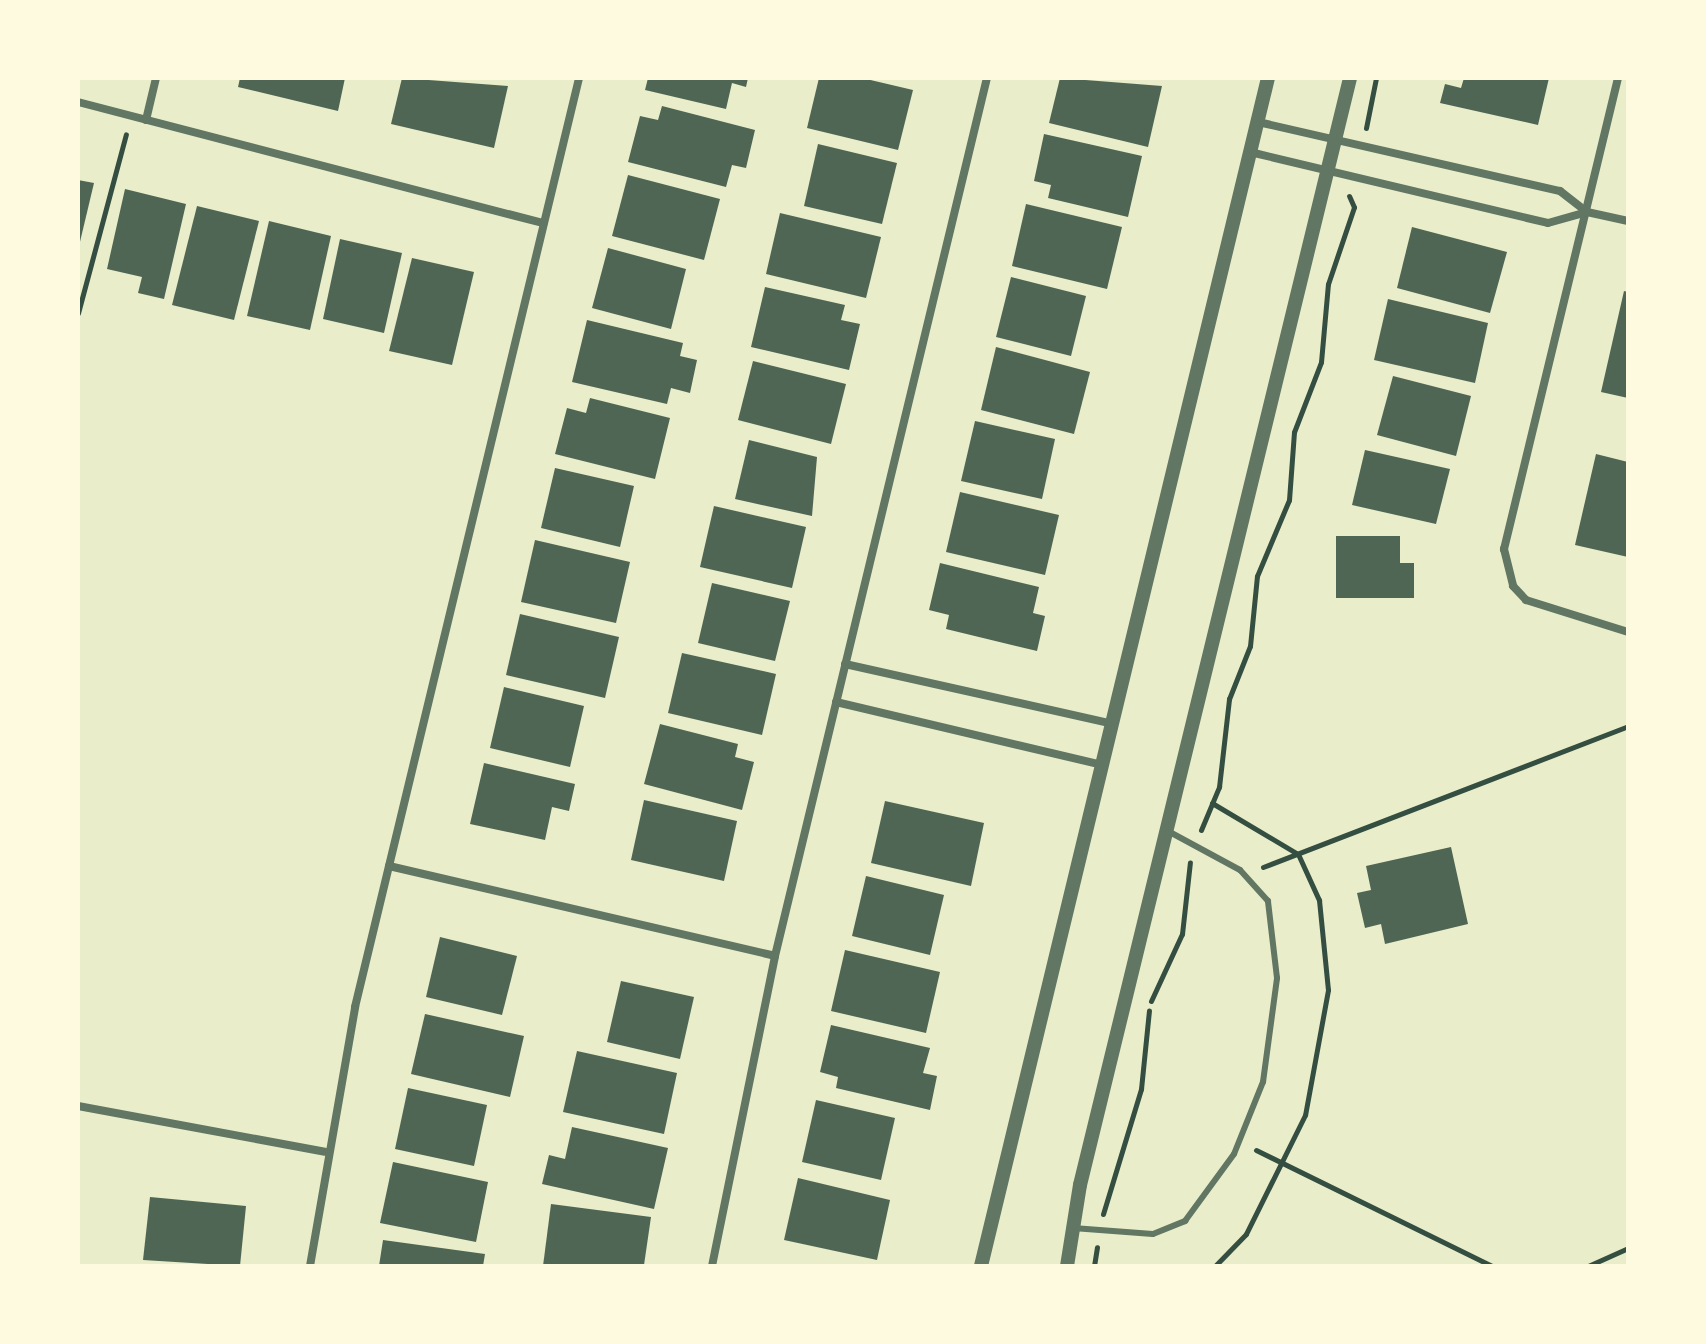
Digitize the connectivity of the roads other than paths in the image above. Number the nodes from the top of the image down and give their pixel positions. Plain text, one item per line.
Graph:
1 (156, 78) edge
2 (579, 78) edge
3 (987, 78) edge
4 (1268, 78) edge
5 (1350, 78) edge
6 (1618, 78) edge
7 (78, 102) edge
8 (146, 120) junction
9 (1258, 122) junction
10 (1336, 140) junction
11 (1250, 152) junction
12 (1327, 170) junction
13 (1587, 212) junction
14 (1628, 221) edge
15 (544, 223) junction
16 (1628, 632) edge
17 (845, 664) junction
18 (836, 702) junction
19 (1110, 723) junction
20 (1099, 764) junction
21 (1166, 830) junction
22 (389, 866) junction
23 (775, 956) junction
24 (78, 1106) edge
25 (325, 1152) junction
26 (1073, 1228) junction
27 (310, 1266) edge
28 (712, 1266) edge
29 (981, 1266) edge
30 (1067, 1266) edge

1 - 8 street
2 - 15 street
3 - 17 street
4 - 9 street
5 - 10 street
6 - 13 street
7 - 8 street
8 - 15 street
9 - 10 street
9 - 11 street
10 - 12 street
10 - 13 street
11 - 12 street
11 - 19 street
12 - 13 street
12 - 21 street
13 - 14 street
13 - 16 street
15 - 22 street
17 - 18 street
17 - 19 street
18 - 20 street
18 - 23 street
19 - 20 street
20 - 29 street
21 - 26 street
21 - 26 lane
22 - 23 street
22 - 25 street
23 - 28 street
24 - 25 street
25 - 27 street
26 - 30 street

